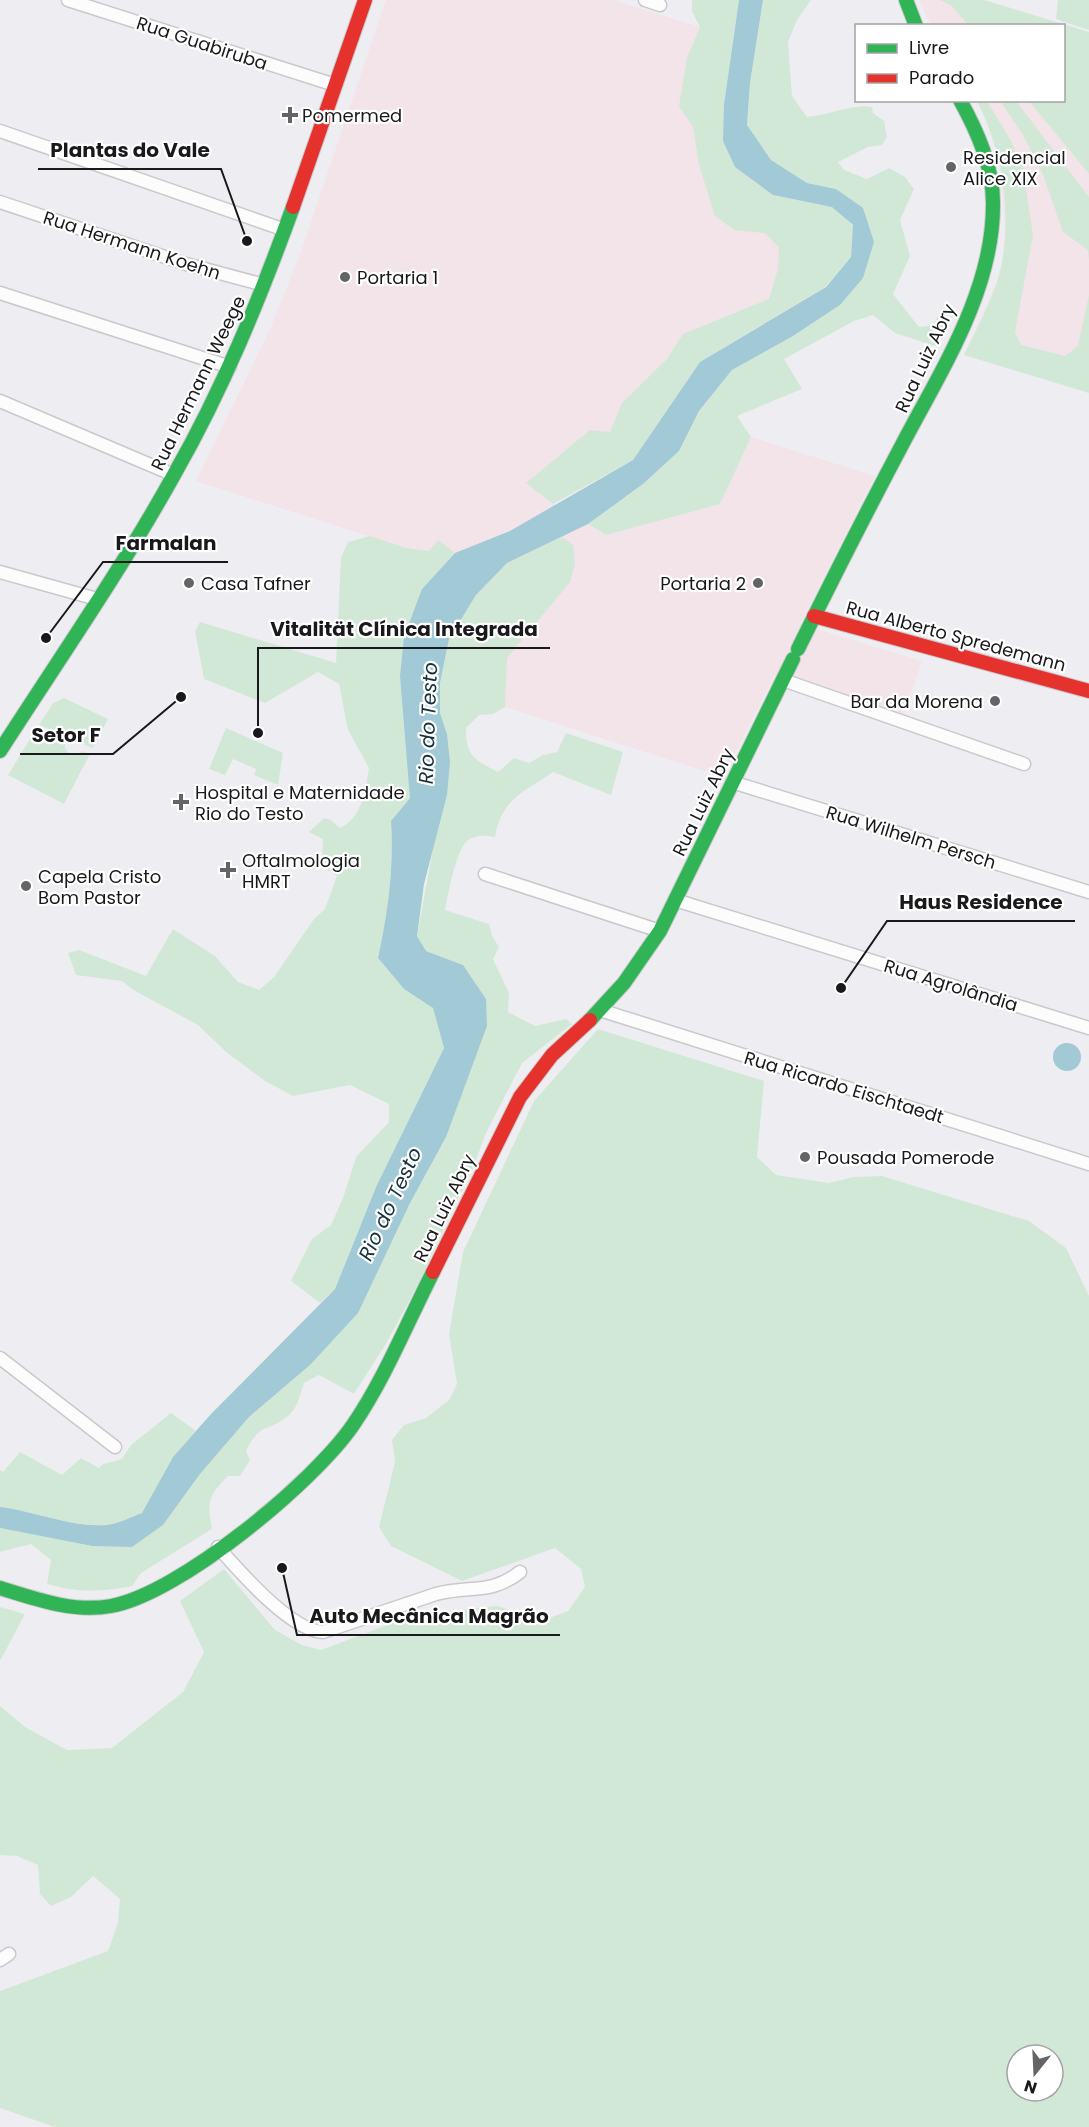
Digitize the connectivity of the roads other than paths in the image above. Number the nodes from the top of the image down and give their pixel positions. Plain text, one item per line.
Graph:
1 (68, 0) edge
2 (365, 0) edge
3 (645, 0) edge
4 (906, 0) edge
5 (660, 5) dead end
6 (915, 24) edge
7 (335, 86) junction
8 (961, 102) edge
9 (0, 131) edge
10 (0, 202) edge
11 (285, 230) junction
12 (264, 285) junction
13 (0, 293) edge
14 (230, 366) junction
15 (0, 401) edge
16 (174, 475) junction
17 (0, 572) edge
18 (97, 599) junction
19 (814, 616) junction
20 (783, 680) junction
21 (1089, 692) edge
22 (6, 730) edge
23 (0, 751) edge
24 (1024, 764) dead end
25 (732, 782) junction
26 (485, 874) dead end
27 (1089, 892) edge
28 (675, 900) junction
29 (660, 931) junction
30 (600, 1011) junction
31 (1089, 1028) edge
32 (1089, 1164) edge
33 (0, 1358) edge
34 (115, 1447) dead end
35 (218, 1547) junction
36 (520, 1572) dead end
37 (0, 1588) edge

1 - 7 street, Rua Guabiruba
2 - 7 street, Rua Hermann Weege
3 - 5 street
4 - 6 street
7 - 11 street, Rua Hermann Weege
8 - 19 street, Rua Luiz Abry
9 - 11 street
10 - 12 street, Rua Hermann Koehn
11 - 12 street, Rua Hermann Weege
12 - 14 street, Rua Hermann Weege
13 - 14 street
14 - 16 street, Rua Hermann Weege
15 - 16 street
16 - 18 street, Rua Hermann Weege
17 - 18 street
18 - 22 street, Rua Hermann Weege
19 - 20 street, Rua Luiz Abry
19 - 21 street, Rua Alberto Spredemann
20 - 24 street
20 - 25 street, Rua Luiz Abry
22 - 23 street, Rua Hermann Weege
25 - 27 street, Rua Wilhelm Persch
25 - 28 street, Rua Luiz Abry
26 - 29 street
28 - 29 street, Rua Luiz Abry
28 - 31 street, Rua Agrolândia
29 - 30 street, Rua Luiz Abry
30 - 32 street, Rua Ricardo Eischtaedt
30 - 35 street, Rua Luiz Abry
33 - 34 street
35 - 36 street
35 - 37 street, Rua Luiz Abry

